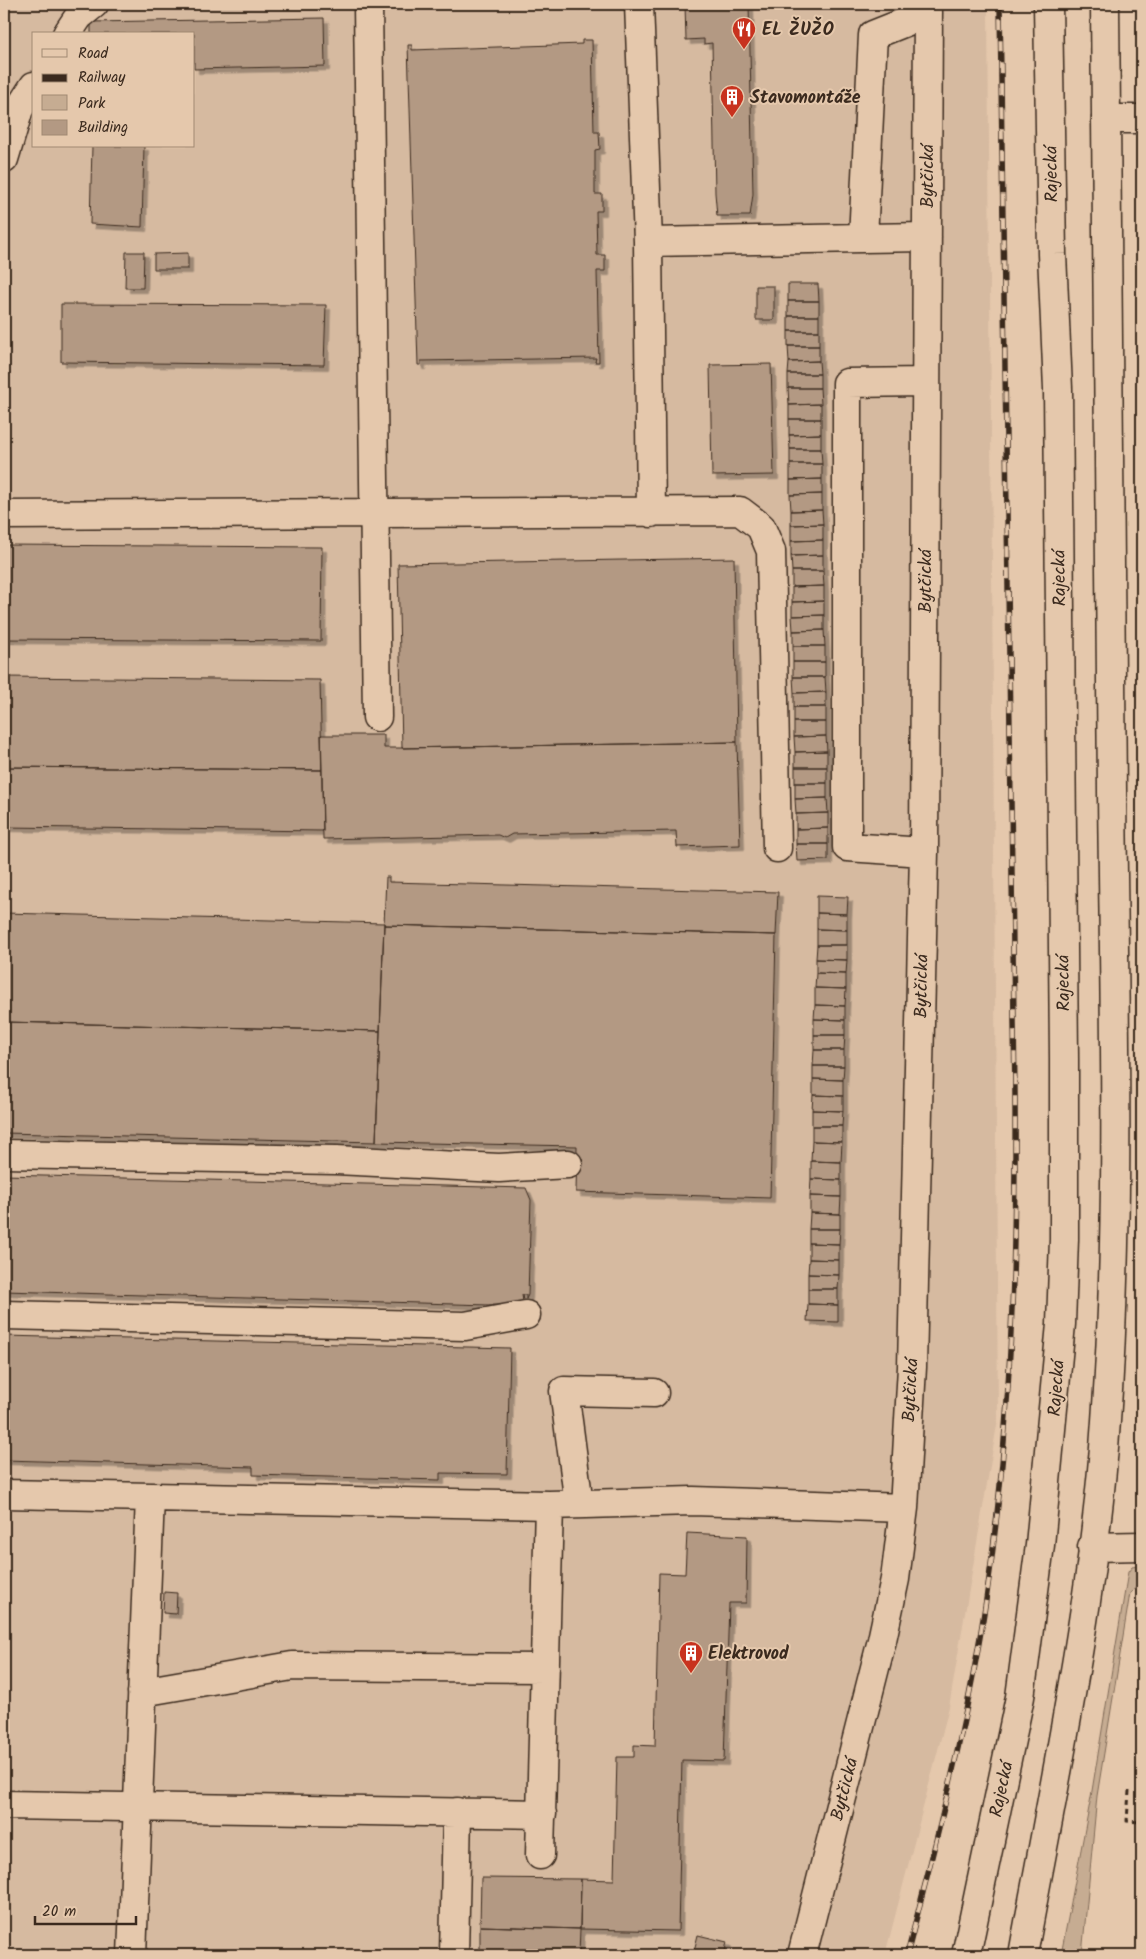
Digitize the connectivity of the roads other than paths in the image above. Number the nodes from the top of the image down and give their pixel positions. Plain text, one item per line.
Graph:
1 (94, 4) edge
2 (368, 4) edge
3 (639, 4) edge
4 (1048, 4) edge
5 (1104, 4) edge
6 (928, 8) edge
7 (68, 32) edge
8 (32, 88) edge
9 (11, 108) edge
10 (1142, 118) edge
11 (1106, 119) junction
12 (4, 159) edge
13 (927, 237) junction
14 (863, 238) junction
15 (648, 242) junction
16 (926, 382) junction
17 (651, 513) junction
18 (376, 514) junction
19 (4, 515) edge
20 (377, 717) dead end
21 (777, 848) dead end
22 (924, 852) junction
23 (4, 1154) edge
24 (568, 1164) dead end
25 (4, 1315) edge
26 (526, 1315) dead end
27 (654, 1393) dead end
28 (4, 1494) edge
29 (150, 1497) junction
30 (549, 1504) junction
31 (579, 1504) junction
32 (904, 1508) junction
33 (1142, 1546) edge
34 (1092, 1547) junction
35 (545, 1668) junction
36 (142, 1692) junction
37 (4, 1805) edge
38 (138, 1807) junction
39 (457, 1812) junction
40 (542, 1814) junction
41 (540, 1856) dead end
42 (1025, 1950) edge
43 (132, 1955) edge
44 (454, 1955) edge
45 (802, 1955) edge
46 (966, 1955) edge

1 - 7 main road
2 - 18 main road
3 - 15 main road
4 - 46 main road, Rajecká
5 - 11 main road
6 - 13 main road, Bytčická
6 - 14 main road
8 - 9 main road
9 - 12 main road
10 - 11 main road
11 - 34 main road
13 - 14 main road
13 - 16 main road, Bytčická
14 - 15 main road
15 - 17 main road
16 - 22 main road, Bytčická
16 - 22 main road
17 - 18 main road
17 - 21 main road
18 - 19 main road
18 - 20 main road
22 - 32 main road, Bytčická
23 - 24 main road
25 - 26 main road
27 - 31 main road
28 - 29 main road
29 - 30 main road
29 - 36 main road
30 - 31 main road
30 - 35 main road
31 - 32 main road
32 - 45 main road, Bytčická
33 - 34 main road
34 - 42 main road
35 - 36 main road
35 - 40 main road
36 - 38 main road
37 - 38 main road
38 - 39 main road
38 - 43 main road
39 - 40 main road
39 - 44 main road
40 - 41 main road

